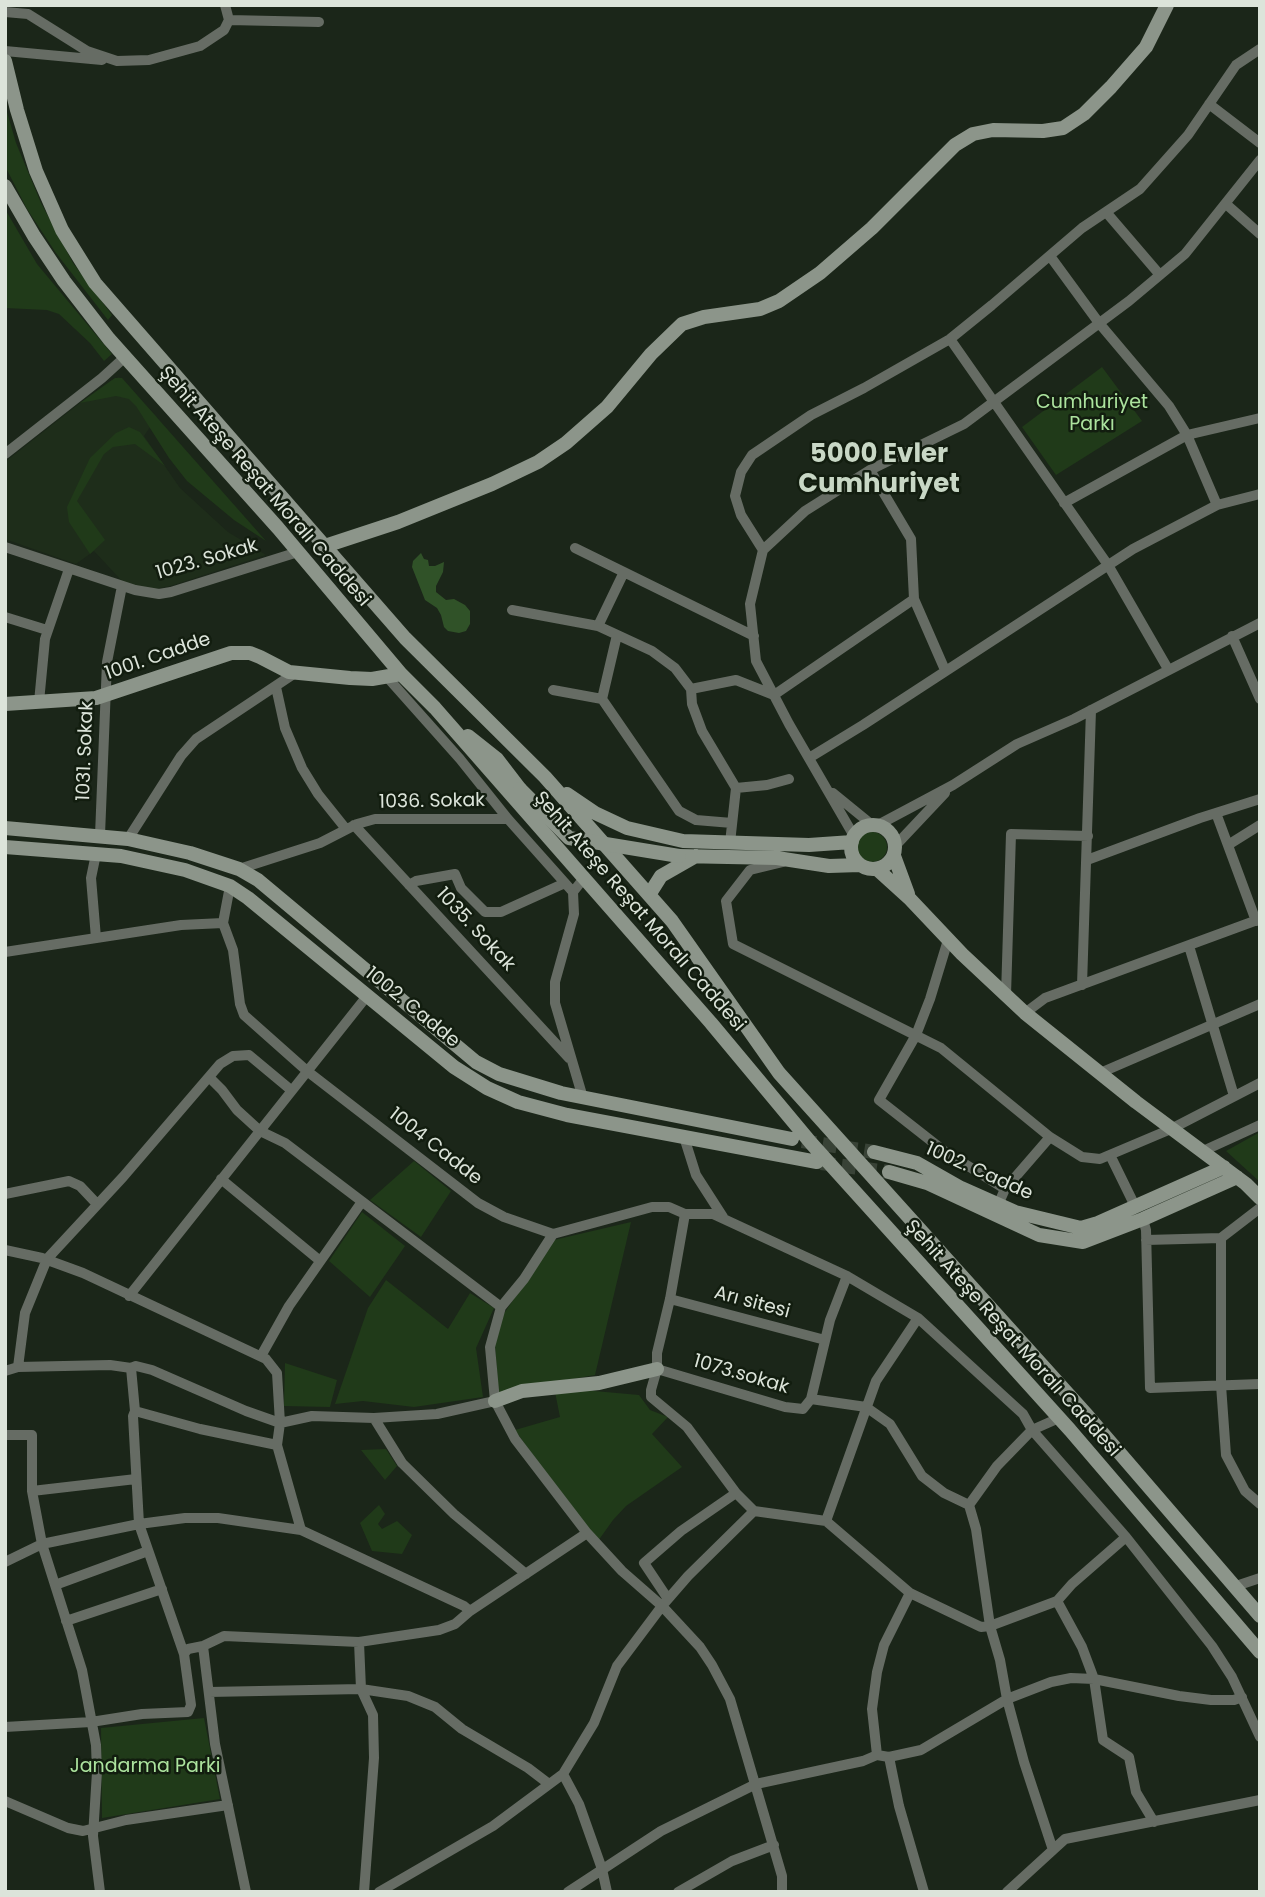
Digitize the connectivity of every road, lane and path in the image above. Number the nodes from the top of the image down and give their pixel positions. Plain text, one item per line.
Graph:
1 (225, 5) edge
2 (1167, 5) edge
3 (8, 9) edge
4 (229, 20) junction
5 (319, 22) dead end
6 (1260, 49) edge
7 (5, 51) edge
8 (5, 61) edge
9 (117, 61) junction
10 (1209, 104) junction
11 (1260, 142) edge
12 (1260, 160) edge
13 (5, 186) edge
14 (1226, 204) junction
15 (1106, 212) junction
16 (1260, 234) edge
17 (1050, 256) junction
18 (1160, 275) junction
19 (1099, 323) junction
20 (950, 339) junction
21 (125, 357) junction
22 (996, 402) junction
23 (1260, 418) edge
24 (1187, 435) junction
25 (7, 448) edge
26 (870, 470) junction
27 (1260, 494) edge
28 (1064, 503) junction
29 (1217, 505) junction
30 (5, 547) edge
31 (325, 547) junction
32 (575, 548) dead end
33 (763, 550) junction
34 (298, 552) junction
35 (1108, 565) junction
36 (69, 569) junction
37 (624, 572) junction
38 (122, 586) junction
39 (914, 599) junction
40 (512, 610) dead end
41 (5, 617) edge
42 (1260, 623) edge
43 (598, 626) junction
44 (47, 631) junction
45 (617, 635) junction
46 (754, 636) junction
47 (1232, 636) junction
48 (1168, 669) junction
49 (945, 670) junction
50 (295, 673) junction
51 (394, 675) junction
52 (276, 687) junction
53 (691, 689) junction
54 (553, 690) dead end
55 (105, 695) junction
56 (774, 695) junction
57 (602, 699) junction
58 (1260, 699) edge
59 (39, 702) junction
60 (5, 704) edge
61 (435, 708) junction
62 (1091, 710) junction
63 (809, 758) junction
64 (545, 777) junction
65 (789, 779) dead end
66 (953, 785) junction
67 (736, 788) junction
68 (827, 789) junction
69 (1260, 799) edge
70 (1216, 813) junction
71 (508, 819) junction
72 (732, 823) junction
73 (875, 825) junction
74 (1260, 825) edge
75 (350, 827) junction
76 (5, 828) edge
77 (100, 835) junction
78 (1087, 836) junction
79 (128, 839) junction
80 (853, 839) junction
81 (730, 843) junction
82 (1228, 845) junction
83 (5, 847) edge
84 (895, 851) junction
85 (96, 854) junction
86 (696, 856) junction
87 (1087, 860) junction
88 (791, 861) junction
89 (860, 864) junction
90 (239, 869) junction
91 (877, 869) junction
92 (584, 878) junction
93 (565, 883) junction
94 (409, 884) junction
95 (230, 886) junction
96 (573, 892) junction
97 (649, 895) junction
98 (909, 898) junction
99 (1258, 920) edge
100 (223, 923) junction
101 (96, 938) junction
102 (948, 940) junction
103 (1189, 946) junction
104 (5, 952) edge
105 (379, 980) junction
106 (1082, 985) junction
107 (1006, 995) junction
108 (367, 996) junction
109 (1260, 1004) edge
110 (1025, 1013) junction
111 (1212, 1024) junction
112 (916, 1035) junction
113 (569, 1058) junction
114 (307, 1071) junction
115 (1100, 1073) junction
116 (209, 1077) junction
117 (1260, 1083) edge
118 (291, 1090) junction
119 (1234, 1096) junction
120 (583, 1098) junction
121 (579, 1117) junction
122 (687, 1118) junction
123 (1260, 1125) edge
124 (1171, 1129) junction
125 (260, 1130) junction
126 (684, 1137) junction
127 (1050, 1137) junction
128 (792, 1139) tunnel mouth
129 (874, 1152) tunnel mouth
130 (1203, 1152) junction
131 (1110, 1155) junction
132 (817, 1162) tunnel mouth
133 (1224, 1167) junction
134 (889, 1172) tunnel mouth
135 (1237, 1177) junction
136 (221, 1179) junction
137 (1005, 1189) junction
138 (5, 1194) edge
139 (1260, 1198) edge
140 (361, 1203) junction
141 (97, 1204) junction
142 (1135, 1206) junction
143 (1260, 1208) edge
144 (996, 1209) junction
145 (685, 1214) junction
146 (723, 1217) junction
147 (1143, 1219) junction
148 (553, 1234) junction
149 (1222, 1238) junction
150 (1146, 1240) junction
151 (5, 1250) edge
152 (47, 1259) junction
153 (319, 1260) junction
154 (847, 1276) junction
155 (129, 1296) junction
156 (670, 1299) junction
157 (501, 1307) junction
158 (918, 1318) junction
159 (825, 1340) junction
160 (261, 1356) junction
161 (18, 1367) junction
162 (131, 1368) junction
163 (657, 1369) junction
164 (5, 1371) edge
165 (1260, 1384) edge
166 (1221, 1385) junction
167 (811, 1399) junction
168 (495, 1401) junction
169 (866, 1407) junction
170 (135, 1411) junction
171 (374, 1418) junction
172 (1059, 1418) junction
173 (280, 1423) junction
174 (1032, 1430) junction
175 (5, 1435) edge
176 (277, 1445) junction
177 (136, 1479) junction
178 (32, 1491) junction
179 (736, 1493) junction
180 (970, 1504) junction
181 (1260, 1504) edge
182 (754, 1511) junction
183 (826, 1521) junction
184 (139, 1524) junction
185 (301, 1530) junction
186 (587, 1533) junction
187 (1126, 1537) junction
188 (42, 1544) junction
189 (148, 1551) junction
190 (5, 1562) edge
191 (527, 1574) junction
192 (1260, 1578) edge
193 (55, 1585) junction
194 (1233, 1587) junction
195 (162, 1590) junction
196 (910, 1593) junction
197 (1057, 1601) junction
198 (665, 1602) junction
199 (470, 1611) junction
200 (1260, 1616) edge
201 (66, 1621) junction
202 (990, 1626) junction
203 (359, 1642) junction
204 (203, 1646) junction
205 (1260, 1653) edge
206 (184, 1654) junction
207 (1094, 1679) junction
208 (361, 1689) junction
209 (209, 1692) junction
210 (1242, 1697) junction
211 (1007, 1699) junction
212 (91, 1722) junction
213 (5, 1727) edge
214 (1260, 1737) edge
215 (877, 1755) junction
216 (889, 1757) junction
217 (563, 1774) junction
218 (549, 1784) junction
219 (756, 1784) junction
220 (1260, 1800) edge
221 (5, 1801) edge
222 (228, 1805) junction
223 (1154, 1822) junction
224 (93, 1829) junction
225 (774, 1845) junction
226 (1053, 1850) junction
227 (602, 1869) junction
228 (100, 1892) edge
229 (246, 1892) edge
230 (364, 1892) edge
231 (379, 1892) edge
232 (568, 1892) edge
233 (607, 1892) edge
234 (678, 1892) edge
235 (782, 1892) edge
236 (924, 1892) edge
237 (1007, 1892) edge

1 - 4 street
2 - 31 main road
3 - 9 street
4 - 5 street
4 - 9 street
6 - 10 street
7 - 9 street
8 - 31 main road
10 - 11 street
10 - 15 street
12 - 14 street
13 - 21 main road, Şehit Ateşe Reşat Moralı Caddesi
14 - 16 street
14 - 18 street
15 - 17 street
15 - 18 street
17 - 19 street
17 - 20 street
18 - 19 street
19 - 22 street
19 - 24 street
20 - 22 street
20 - 33 street
21 - 25 street
21 - 34 main road, Şehit Ateşe Reşat Moralı Caddesi
22 - 26 street
22 - 28 street
23 - 24 street
24 - 28 street
24 - 29 street
26 - 33 street
26 - 39 street
27 - 29 street
28 - 35 street
29 - 35 street
30 - 36 street, 1023. Sokak
31 - 64 main road
32 - 37 street
33 - 46 street
34 - 38 street, 1023. Sokak
34 - 51 main road, Şehit Ateşe Reşat Moralı Caddesi
35 - 48 street
35 - 49 street
36 - 38 street, 1023. Sokak
36 - 44 street
37 - 43 street
37 - 46 street
38 - 55 street, 1031. Sokak
39 - 49 street
39 - 56 street
40 - 43 street
41 - 44 street
42 - 47 street
43 - 45 street
44 - 59 street
45 - 53 street
45 - 57 street
46 - 56 street
47 - 48 street
47 - 58 street
48 - 62 street
49 - 63 street
50 - 51 main road, 1001. Cadde
50 - 52 street
50 - 55 main road, 1001. Cadde
51 - 61 main road, Şehit Ateşe Reşat Moralı Caddesi
51 - 71 street
52 - 75 street, 1035. Sokak
52 - 79 street
53 - 56 street
53 - 67 street
54 - 57 street
55 - 59 main road, 1001. Cadde
55 - 77 street, 1031. Sokak
56 - 63 street
57 - 72 street
59 - 60 main road, 1001. Cadde
61 - 86 main road, bridge
61 - 92 main road, Şehit Ateşe Reşat Moralı Caddesi
62 - 66 street
62 - 78 street
63 - 68 street
64 - 81 main road
64 - 97 main road
65 - 67 street
66 - 73 street
66 - 84 street
67 - 72 street
68 - 73 street
68 - 80 street
69 - 70 street
70 - 82 street
70 - 87 street
71 - 75 street, 1036. Sokak
71 - 93 street
72 - 81 street
73 - 80 main road
73 - 84 main road
74 - 82 street
75 - 90 street, 1036. Sokak
75 - 94 street, 1035. Sokak
76 - 77 main road, 1002. Cadde
77 - 79 main road, 1002. Cadde
77 - 85 main road
78 - 87 street
78 - 107 street
79 - 90 main road, 1002. Cadde
80 - 81 main road
80 - 89 main road
82 - 99 street
83 - 85 main road, 1002. Cadde
84 - 91 main road
84 - 98 main road
85 - 95 main road, 1002. Cadde
85 - 101 street
86 - 88 main road
86 - 97 main road
87 - 106 street
88 - 89 main road
88 - 112 street
89 - 91 main road
90 - 95 main road
90 - 105 main road, 1002. Cadde
91 - 98 main road
92 - 96 street
92 - 172 main road, Şehit Ateşe Reşat Moralı Caddesi
93 - 94 street
93 - 96 street
94 - 113 street, 1035. Sokak
95 - 100 street
95 - 108 main road, 1002. Cadde
96 - 113 street
97 - 194 main road
98 - 102 main road
99 - 103 street
100 - 101 street
100 - 114 street, 1004 Cadde
101 - 104 street
102 - 107 main road
102 - 112 street
103 - 106 street
103 - 111 street
105 - 108 main road
105 - 120 main road, 1002. Cadde
106 - 110 street
107 - 110 main road
108 - 114 street
108 - 121 main road, 1002. Cadde
109 - 111 street
110 - 115 main road
111 - 115 street
111 - 119 street
112 - 127 street
112 - 137 street
113 - 120 street
114 - 118 street
114 - 148 street, 1004 Cadde
115 - 124 main road
116 - 118 street
116 - 125 street
116 - 141 street
117 - 119 street
118 - 125 street
119 - 124 street
120 - 121 main road
120 - 122 main road, 1002. Cadde
121 - 126 main road, 1002. Cadde
122 - 126 main road
122 - 128 main road, 1002. Cadde
123 - 130 street
124 - 130 main road
124 - 131 street
125 - 136 street
125 - 140 street
126 - 132 main road, 1002. Cadde
126 - 146 street
127 - 131 street
127 - 137 street
129 - 144 main road, 1002. Cadde
130 - 133 main road
131 - 142 street
133 - 135 main road
133 - 142 main road, 1002. Cadde
134 - 144 main road, 1002. Cadde
135 - 139 main road
135 - 147 main road, 1002. Cadde
136 - 153 street
136 - 155 street
137 - 144 street
138 - 141 street
140 - 153 street
140 - 157 street
141 - 152 street
142 - 144 main road, 1002. Cadde
142 - 147 main road
143 - 149 street
144 - 147 main road, 1002. Cadde
145 - 146 street
145 - 148 street
145 - 156 street
146 - 154 street
147 - 150 street
148 - 157 street
149 - 150 street
149 - 166 street
150 - 166 street
151 - 152 street
152 - 155 street
152 - 161 street
153 - 160 street
154 - 158 street
154 - 159 street
155 - 160 street
156 - 159 street, Arı sitesi
156 - 163 street
157 - 168 street
158 - 169 street
158 - 174 street
159 - 167 street
160 - 173 street
161 - 162 street
161 - 164 street
162 - 170 street
162 - 173 street
163 - 167 street, 1073.sokak
163 - 168 main road
163 - 179 street
165 - 166 street
166 - 181 street
167 - 169 street
168 - 171 street
168 - 186 street
169 - 180 street
169 - 183 street
170 - 176 street
170 - 177 street
171 - 173 street
171 - 191 street
172 - 174 street
172 - 205 main road, Şehit Ateşe Reşat Moralı Caddesi
173 - 176 street
174 - 180 street
174 - 187 street
175 - 178 street
176 - 185 street
177 - 178 street
177 - 184 street
178 - 188 street
179 - 182 street
179 - 198 street
180 - 202 street
182 - 183 street
182 - 198 street
183 - 196 street
184 - 185 street
184 - 188 street
184 - 189 street
185 - 199 street
186 - 191 street
186 - 198 street
187 - 197 street
187 - 210 street
188 - 190 street
188 - 193 street
189 - 193 street
189 - 195 street
191 - 199 street
192 - 194 street
193 - 201 street
194 - 200 main road
195 - 201 street
195 - 206 street
196 - 202 street
196 - 215 street
197 - 202 street
197 - 207 street
198 - 217 street
198 - 219 street
199 - 203 street
201 - 212 street
202 - 211 street
203 - 204 street
203 - 208 street
204 - 206 street
204 - 209 street
206 - 212 street
207 - 210 street
207 - 211 street
207 - 223 street
208 - 209 street
208 - 218 street
208 - 230 street
209 - 222 street
210 - 214 street
211 - 216 street
211 - 226 street
212 - 213 street
212 - 224 street
215 - 216 street
215 - 219 street
216 - 236 street
217 - 218 street
217 - 227 street
218 - 231 street
219 - 225 street
219 - 227 street
220 - 223 street
221 - 224 street
222 - 224 street
222 - 229 street
223 - 226 street
224 - 228 street
225 - 234 street
225 - 235 street
226 - 237 street
227 - 232 street
227 - 233 street

